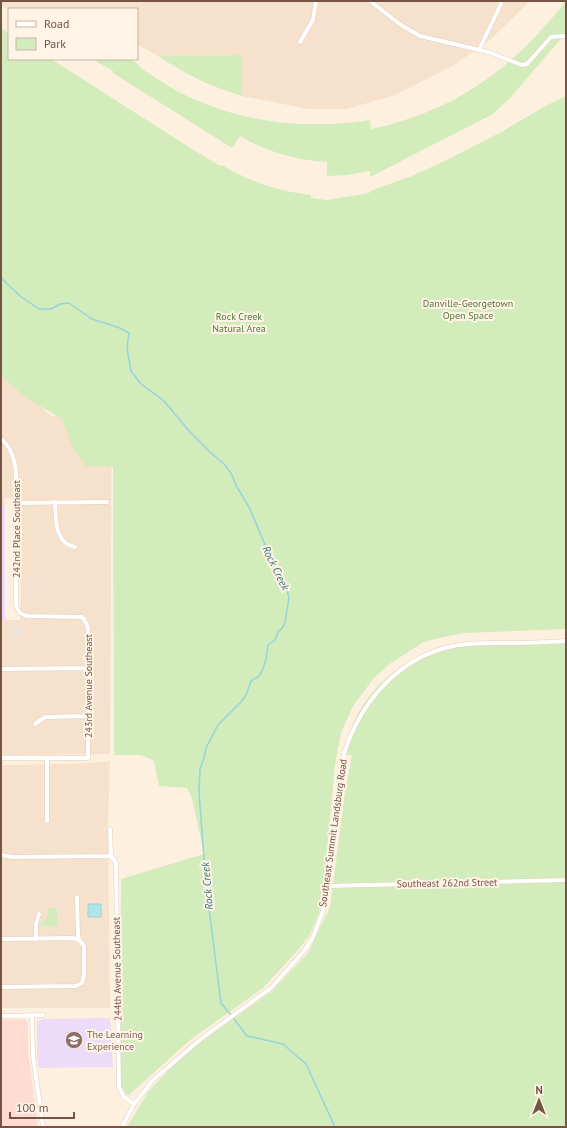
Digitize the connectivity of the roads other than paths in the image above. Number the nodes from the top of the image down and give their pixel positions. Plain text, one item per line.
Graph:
1 (316, 1) edge
2 (370, 1) edge
3 (501, 1) edge
4 (566, 37) edge
5 (300, 42) dead end
6 (479, 50) junction
7 (1, 439) edge
8 (55, 502) junction
9 (106, 502) dead end
10 (16, 503) junction
11 (75, 547) dead end
12 (81, 617) joint
13 (566, 642) edge
14 (88, 668) junction
15 (1, 669) edge
16 (88, 716) junction
17 (35, 724) dead end
18 (1, 758) edge
19 (47, 758) junction
20 (47, 821) dead end
21 (110, 828) dead end
22 (1, 855) edge
23 (111, 856) junction
24 (566, 880) edge
25 (327, 886) junction
26 (77, 897) dead end
27 (39, 914) dead end
28 (1, 939) edge
29 (36, 939) junction
30 (79, 940) junction
31 (1, 986) edge
32 (32, 1015) junction
33 (43, 1015) dead end
34 (1, 1016) edge
35 (134, 1104) junction
36 (43, 1127) edge
37 (122, 1127) edge

1 - 5 street
2 - 6 street
3 - 6 street
4 - 6 street
7 - 10 street, 242nd Place Southeast
8 - 9 street
8 - 10 street
8 - 11 street
10 - 12 street, 242nd Place Southeast
12 - 14 street, 243rd Avenue Southeast
13 - 25 street, Southeast Summit Landsburg Road
14 - 15 street
14 - 16 street, 243rd Avenue Southeast
16 - 17 street
16 - 19 street, 243rd Avenue Southeast
18 - 19 street
19 - 20 street
21 - 23 street, 244th Avenue Southeast
22 - 23 street
23 - 35 street, 244th Avenue Southeast
24 - 25 street, Southeast 262nd Street
25 - 35 street, Southeast Summit Landsburg Road
26 - 30 street
27 - 29 street
28 - 29 street
29 - 30 street
30 - 31 street
32 - 33 street
32 - 34 street
32 - 36 street
35 - 37 street, Southeast Summit Landsburg Road

